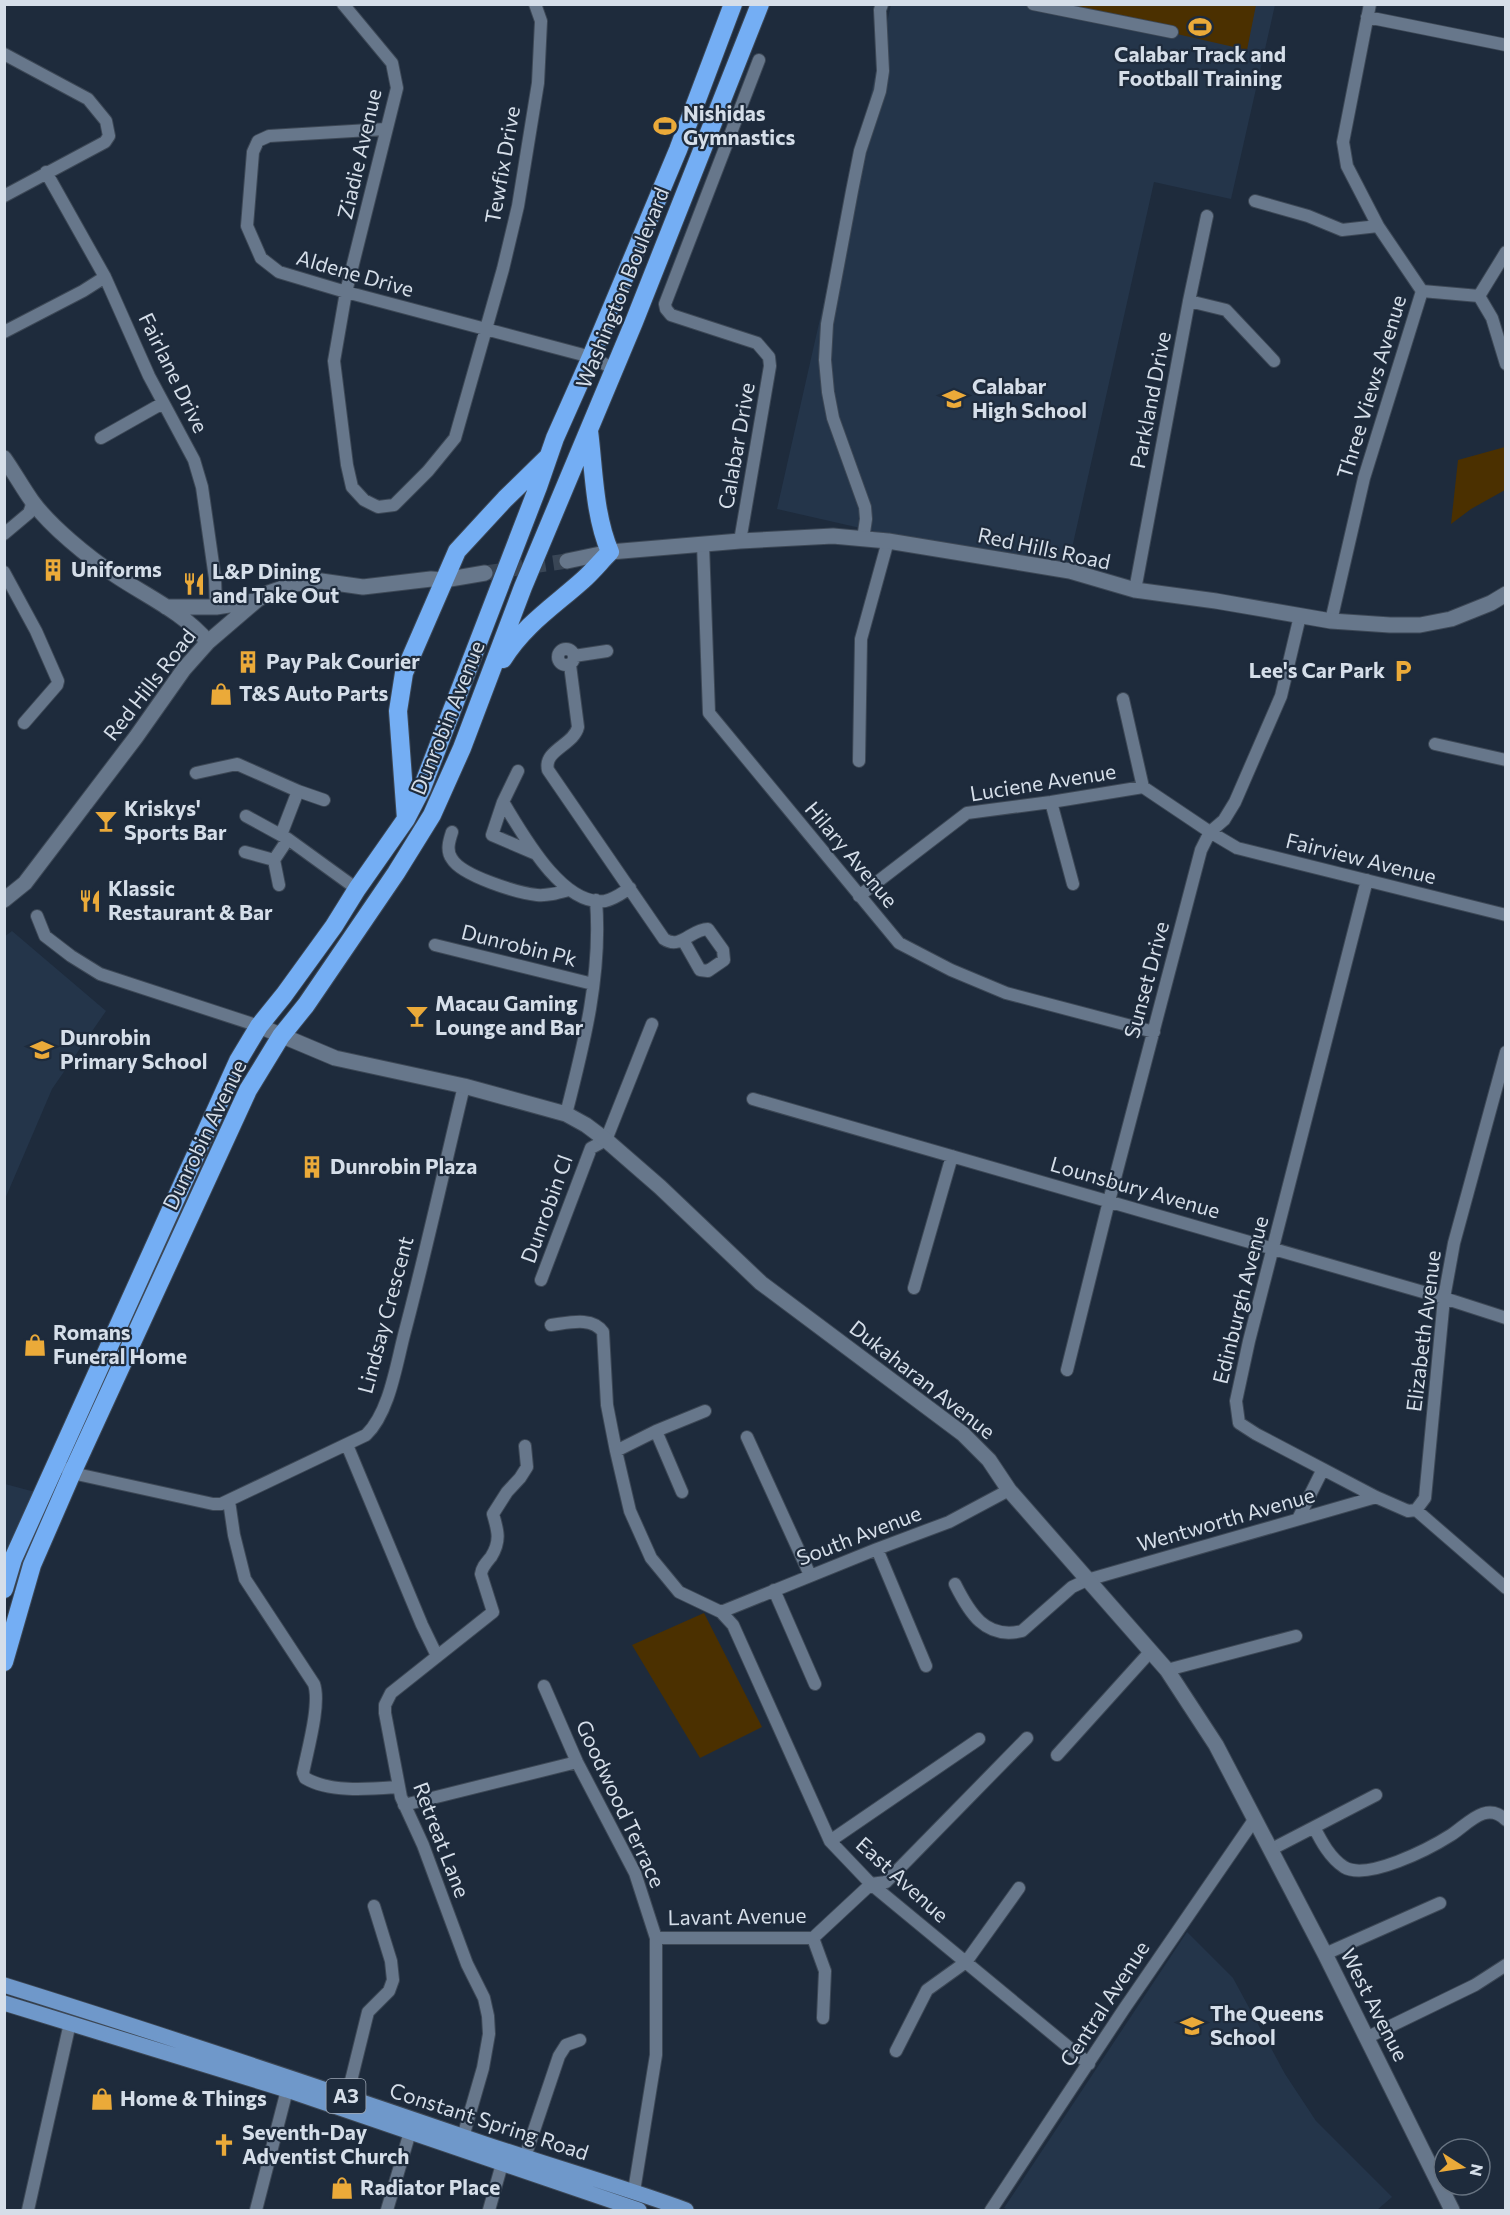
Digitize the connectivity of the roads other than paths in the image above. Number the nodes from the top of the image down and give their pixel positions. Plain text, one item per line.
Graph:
1 (343, 4) edge
2 (535, 4) edge
3 (734, 4) edge
4 (760, 4) edge
5 (882, 4) edge
6 (1033, 4) edge
7 (1369, 11) edge
8 (1172, 32) dead end
9 (1506, 45) edge
10 (4, 54) edge
11 (759, 60) dead end
12 (387, 129) junction
13 (46, 172) junction
14 (4, 196) edge
15 (1255, 201) dead end
16 (1207, 216) dead end
17 (1378, 226) junction
18 (1506, 252) edge
19 (105, 277) junction
20 (1422, 291) junction
21 (346, 292) junction
22 (1479, 296) junction
23 (1189, 301) junction
24 (485, 330) junction
25 (4, 332) edge
26 (591, 357) junction
27 (1274, 361) dead end
28 (1506, 364) edge
29 (614, 369) junction
30 (163, 403) junction
31 (589, 429) junction
32 (101, 438) dead end
33 (549, 457) junction
34 (4, 458) edge
35 (33, 502) junction
36 (4, 534) edge
37 (863, 539) junction
38 (740, 541) junction
39 (888, 541) junction
40 (703, 544) junction
41 (610, 552) junction
42 (567, 561) tunnel mouth
43 (4, 572) edge
44 (485, 573) tunnel mouth
45 (444, 580) junction
46 (499, 585) joint
47 (524, 587) joint
48 (1135, 590) junction
49 (1506, 594) edge
50 (257, 600) junction
51 (165, 607) junction
52 (216, 607) junction
53 (1300, 616) junction
54 (1331, 621) junction
55 (231, 623) junction
56 (197, 629) junction
57 (208, 642) junction
58 (608, 651) dead end
59 (486, 686) junction
60 (1123, 699) dead end
61 (24, 723) dead end
62 (1435, 744) dead end
63 (859, 760) dead end
64 (1506, 760) edge
65 (518, 771) dead end
66 (196, 773) dead end
67 (1143, 787) junction
68 (298, 791) junction
69 (324, 800) dead end
70 (503, 802) junction
71 (1051, 802) junction
72 (246, 816) dead end
73 (406, 819) junction
74 (452, 832) dead end
75 (1210, 832) junction
76 (284, 837) junction
77 (245, 852) dead end
78 (534, 853) junction
79 (274, 860) junction
80 (1367, 880) junction
81 (1073, 884) dead end
82 (279, 885) dead end
83 (630, 888) junction
84 (357, 889) junction
85 (569, 890) junction
86 (859, 896) junction
87 (4, 900) edge
88 (596, 900) junction
89 (1506, 915) edge
90 (37, 916) dead end
91 (683, 940) dead end
92 (435, 945) dead end
93 (593, 984) junction
94 (652, 1024) dead end
95 (260, 1026) junction
96 (1154, 1032) junction
97 (281, 1036) junction
98 (1506, 1052) edge
99 (464, 1086) junction
100 (753, 1099) dead end
101 (566, 1114) junction
102 (606, 1140) junction
103 (952, 1156) junction
104 (1109, 1201) junction
105 (1273, 1249) junction
106 (541, 1280) dead end
107 (914, 1288) dead end
108 (1444, 1298) junction
109 (1506, 1318) edge
110 (551, 1324) dead end
111 (1067, 1370) dead end
112 (705, 1411) dead end
113 (656, 1431) junction
114 (747, 1437) dead end
115 (347, 1445) junction
116 (525, 1446) dead end
117 (616, 1451) junction
118 (56, 1462) junction
119 (1323, 1469) junction
120 (72, 1473) junction
121 (1009, 1490) junction
122 (682, 1492) dead end
123 (1376, 1497) junction
124 (229, 1501) junction
125 (1416, 1510) junction
126 (1298, 1519) junction
127 (877, 1549) junction
128 (810, 1575) junction
129 (1087, 1580) junction
130 (955, 1584) dead end
131 (1506, 1588) edge
132 (4, 1589) edge
133 (774, 1590) junction
134 (721, 1612) junction
135 (1296, 1636) dead end
136 (1150, 1652) junction
137 (437, 1656) junction
138 (4, 1662) edge
139 (926, 1666) dead end
140 (1167, 1670) junction
141 (815, 1684) dead end
142 (544, 1686) dead end
143 (1027, 1738) dead end
144 (979, 1739) dead end
145 (1057, 1755) dead end
146 (577, 1762) junction
147 (398, 1787) junction
148 (1376, 1795) dead end
149 (404, 1805) junction
150 (1254, 1820) junction
151 (1506, 1820) edge
152 (1314, 1827) junction
153 (830, 1841) junction
154 (1270, 1850) junction
155 (871, 1884) junction
156 (1019, 1888) dead end
157 (1440, 1903) dead end
158 (374, 1906) dead end
159 (656, 1938) junction
160 (813, 1938) junction
161 (1325, 1954) junction
162 (966, 1962) junction
163 (1506, 1965) edge
164 (4, 1985) edge
165 (4, 2002) edge
166 (823, 2018) dead end
167 (70, 2023) junction
168 (1366, 2038) junction
169 (580, 2040) dead end
170 (896, 2051) dead end
171 (1089, 2064) junction
172 (287, 2090) junction
173 (347, 2097) junction
174 (410, 2132) junction
175 (463, 2137) junction
176 (525, 2157) junction
177 (502, 2163) junction
178 (633, 2191) junction
179 (28, 2211) edge
180 (256, 2211) edge
181 (387, 2211) edge
182 (489, 2211) edge
183 (639, 2211) edge
184 (686, 2211) edge
185 (991, 2211) edge
186 (1452, 2211) edge

1 - 12 street, Ziadie Avenue
2 - 24 street, Tewfix Drive
3 - 26 highway, Washington Boulevard
4 - 29 highway, Washington Boulevard
5 - 37 street
6 - 8 street
7 - 9 street
7 - 17 street, Three Views Avenue
10 - 13 street
11 - 38 street, Calabar Drive
12 - 21 street, Ziadie Avenue
12 - 21 street, Aldene Drive
13 - 14 street
13 - 19 street, Fairlane Drive
15 - 17 street
16 - 23 street, Parkland Drive
17 - 20 street, Three Views Avenue
18 - 22 street
19 - 25 street
19 - 30 street, Fairlane Drive
20 - 22 street
20 - 54 street, Three Views Avenue
21 - 24 street, Aldene Drive
21 - 24 street, Tewfix Drive
22 - 28 street
23 - 27 street
23 - 48 street, Parkland Drive
24 - 26 street, Aldene Drive
26 - 29 street, Aldene Drive
26 - 33 highway, Washington Boulevard
29 - 31 highway, Washington Boulevard
30 - 32 street
30 - 52 street, Fairlane Drive
31 - 41 highway
31 - 47 highway, Washington Boulevard
33 - 45 highway
33 - 46 highway, Washington Boulevard
34 - 35 main road
35 - 36 street
35 - 51 main road
37 - 38 main road, Red Hills Road
37 - 39 main road, Red Hills Road
38 - 40 main road, Red Hills Road
39 - 48 main road, Red Hills Road
39 - 63 street
40 - 41 main road, Red Hills Road
40 - 86 street, Hilary Avenue
41 - 42 main road, Red Hills Road
41 - 59 highway
43 - 61 street
44 - 45 main road, Red Hills Road
45 - 50 main road, Red Hills Road
45 - 73 highway
46 - 73 highway, Dunrobin Avenue
47 - 59 highway, Dunrobin Avenue
48 - 53 main road, Red Hills Road
49 - 54 main road, Red Hills Road
50 - 52 main road
50 - 55 main road, Red Hills Road
51 - 52 main road
51 - 56 main road
52 - 55 main road
52 - 56 main road
53 - 54 main road, Red Hills Road
53 - 75 street, Sunset Drive
55 - 57 main road, Red Hills Road
56 - 57 main road
57 - 87 main road, Red Hills Road
58 - 83 street
59 - 97 highway, Dunrobin Avenue
60 - 67 street
62 - 64 street
65 - 70 street
66 - 68 street
67 - 71 street, Luciene Avenue
67 - 75 street, Luciene Avenue
68 - 69 street
68 - 76 street
70 - 78 street
70 - 78 street
71 - 81 street
71 - 86 street, Luciene Avenue
72 - 76 street
73 - 84 highway, Dunrobin Avenue
74 - 85 street
75 - 80 street, Fairview Avenue
75 - 96 street, Sunset Drive
76 - 79 street
76 - 84 street
77 - 79 street
78 - 85 street
79 - 82 street
80 - 89 street, Fairview Avenue
80 - 105 street, Edinburgh Avenue
83 - 88 street
83 - 91 street
84 - 95 highway, Dunrobin Avenue
85 - 88 street
86 - 96 street, Hilary Avenue
88 - 93 street
90 - 95 street
92 - 93 street, Dunrobin Pk
93 - 101 street
94 - 102 street, Dunrobin Cl
95 - 97 main road
95 - 118 highway, Dunrobin Avenue
96 - 104 street, Sunset Drive
97 - 99 main road
97 - 120 highway, Dunrobin Avenue
98 - 108 street, Elizabeth Avenue
99 - 101 main road, Dukaharan Avenue
99 - 115 street, Lindsay Crescent
100 - 103 street, Lounsbury Avenue
101 - 102 main road, Dukaharan Avenue
102 - 106 street, Dunrobin Cl
102 - 121 main road, Dukaharan Avenue
103 - 104 street, Lounsbury Avenue
103 - 107 street
104 - 105 street, Lounsbury Avenue
104 - 111 street, Sunset Drive
105 - 108 street, Lounsbury Avenue
105 - 119 street, Edinburgh Avenue
108 - 109 street, Lounsbury Avenue
108 - 125 street, Elizabeth Avenue
110 - 117 street
112 - 113 street
113 - 117 street
113 - 122 street
114 - 128 street
115 - 124 street, Lindsay Crescent
115 - 137 street
116 - 137 street, Retreat Lane
117 - 134 street
118 - 120 street, Lindsay Crescent
118 - 132 highway, Dunrobin Avenue
119 - 123 street, Edinburgh Avenue
119 - 126 street
120 - 124 street, Lindsay Crescent
120 - 138 highway, Dunrobin Avenue
121 - 127 street, South Avenue
121 - 129 main road, Dukaharan Avenue
123 - 125 street, Edinburgh Avenue
123 - 126 street, Wentworth Avenue
124 - 147 street
125 - 131 street, Edinburgh Avenue
126 - 129 street, Wentworth Avenue
127 - 128 street, South Avenue
127 - 139 street
128 - 133 street, South Avenue
129 - 130 street, Wentworth Avenue
129 - 136 main road, Dukaharan Avenue
133 - 134 street, South Avenue
133 - 141 street
134 - 153 street, East Avenue
135 - 140 street
136 - 140 main road, Dukaharan Avenue
136 - 145 street
137 - 147 street, Retreat Lane
140 - 150 main road, Dukaharan Avenue
142 - 146 street, Goodwood Terrace
143 - 155 street, Lavant Avenue
144 - 153 street
146 - 149 street
146 - 159 street, Goodwood Terrace
147 - 149 street, Retreat Lane
148 - 152 street
149 - 175 street, Retreat Lane
150 - 154 main road, West Avenue
150 - 171 street, Central Avenue
151 - 152 street
152 - 154 street
153 - 155 street, East Avenue
154 - 161 main road, West Avenue
155 - 160 street, Lavant Avenue
155 - 162 street, East Avenue
156 - 162 street
157 - 161 street
158 - 173 street
159 - 160 street, Lavant Avenue
159 - 178 street, Goodwood Terrace
160 - 166 street
161 - 168 main road, West Avenue
162 - 170 street
162 - 171 street, East Avenue
163 - 168 street
164 - 173 main road, Constant Spring Road / A3
165 - 167 main road, Constant Spring Road / A3
167 - 172 main road, Constant Spring Road / A3
167 - 179 street
168 - 186 main road, West Avenue
169 - 176 street
171 - 185 street, Central Avenue
172 - 174 main road, Constant Spring Road / A3
172 - 180 street
173 - 175 main road, Constant Spring Road / A3
174 - 177 main road, Constant Spring Road / A3
174 - 181 street
175 - 176 main road, Constant Spring Road / A3
176 - 178 main road, Constant Spring Road / A3
177 - 182 street
177 - 183 main road, Constant Spring Road / A3
178 - 184 main road, Constant Spring Road / A3

